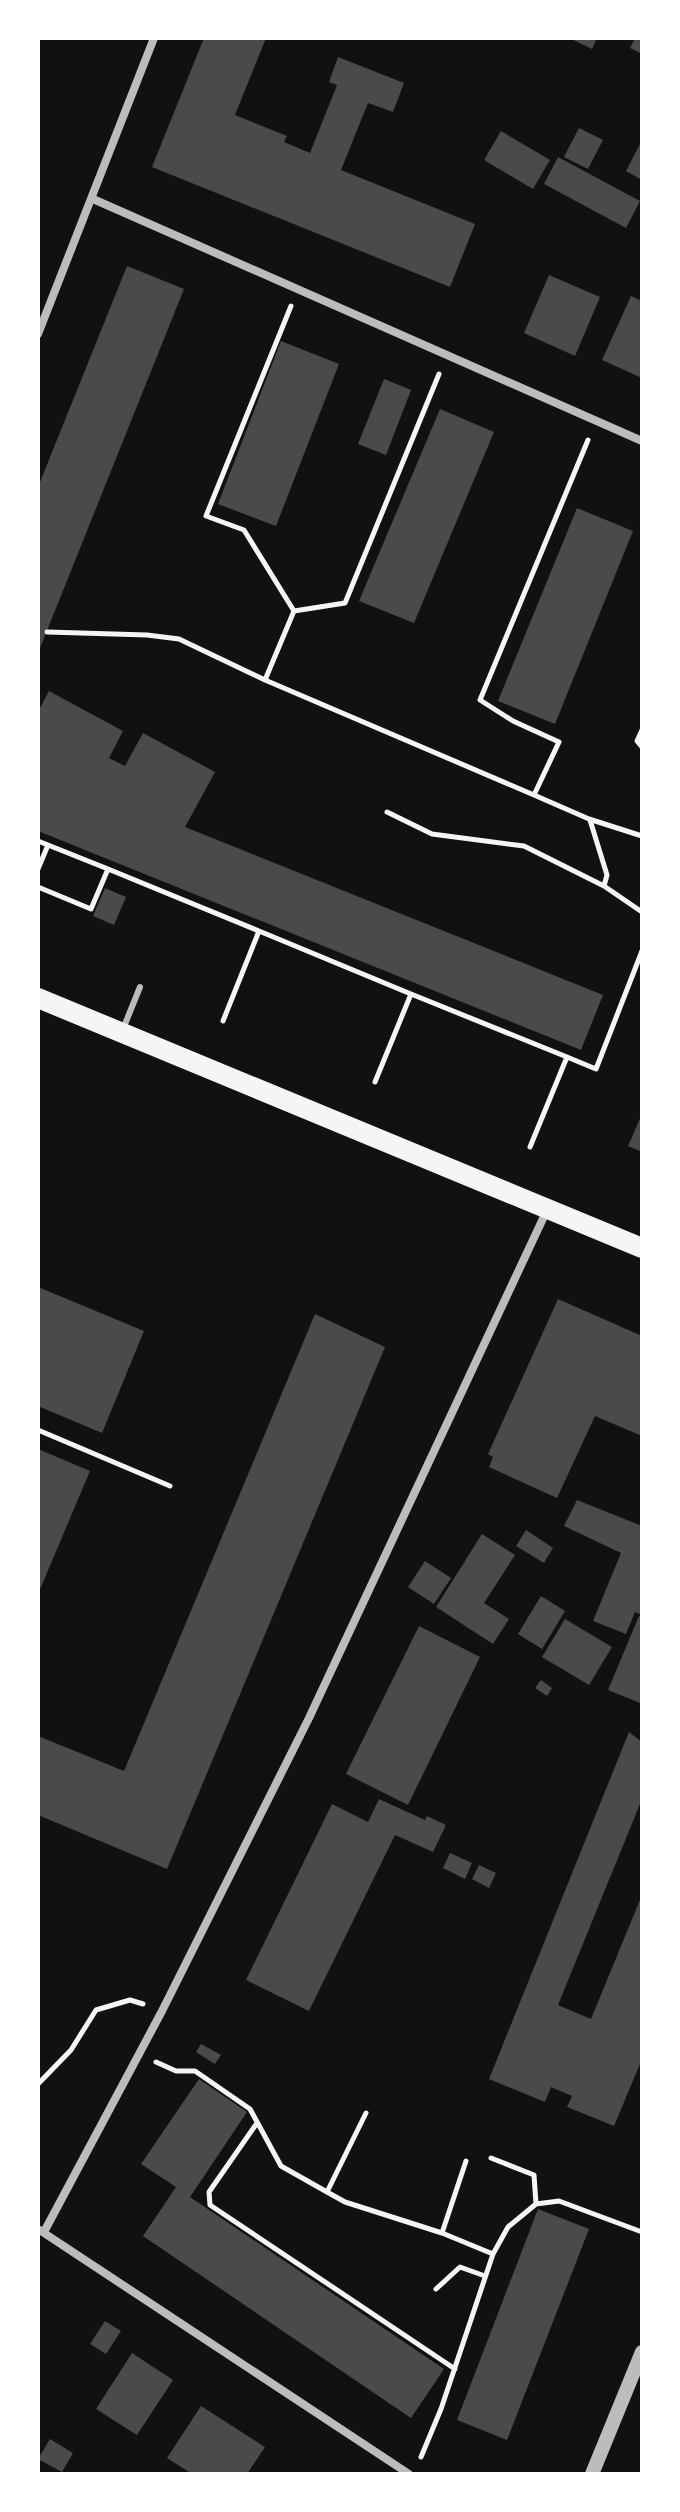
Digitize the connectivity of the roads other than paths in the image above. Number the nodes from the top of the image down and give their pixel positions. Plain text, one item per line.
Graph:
1 (154, 38) edge
2 (93, 199) junction
3 (38, 334) edge
4 (642, 441) edge
5 (140, 987) dead end
6 (38, 998) edge
7 (121, 1032) junction
8 (547, 1209) junction
9 (642, 1248) edge
10 (41, 2231) edge
11 (642, 2352) edge
12 (409, 2474) edge
13 (592, 2474) edge

1 - 2 street
2 - 3 street
2 - 4 street
5 - 7 lane
6 - 7 main road
7 - 8 main road
8 - 9 main road
8 - 10 street
10 - 12 street
11 - 13 street

